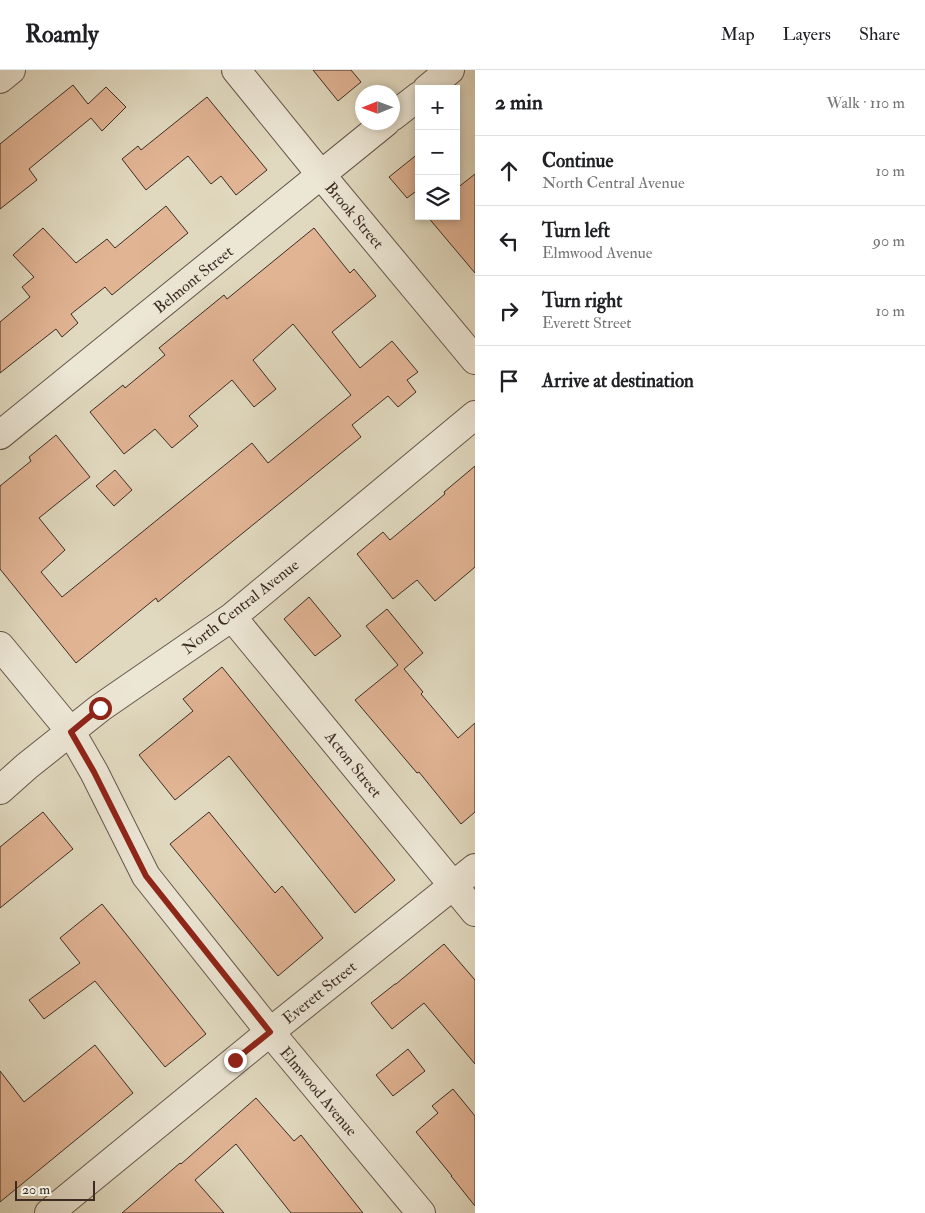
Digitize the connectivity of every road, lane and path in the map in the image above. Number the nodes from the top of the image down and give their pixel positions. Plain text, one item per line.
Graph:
1 (11, 70) edge
2 (236, 70) edge
3 (450, 70) edge
4 (0, 79) edge
5 (432, 85) edge
6 (415, 99) edge
7 (400, 111) edge
8 (377, 130) edge
9 (322, 176) junction
10 (475, 360) edge
11 (475, 415) edge
12 (0, 435) edge
13 (232, 617) junction
14 (0, 646) edge
15 (71, 732) junction
16 (0, 790) edge
17 (475, 868) edge
18 (453, 885) junction
19 (475, 912) edge
20 (270, 1032) junction
21 (49, 1213) edge
22 (421, 1213) edge

1 - 4 street
2 - 9 street, Brook Street
3 - 5 street
6 - 7 street
8 - 9 street, Belmont Street
9 - 10 street, Brook Street
9 - 12 street, Belmont Street
11 - 13 street, North Central Avenue
13 - 15 street, North Central Avenue
13 - 18 street, Acton Street
14 - 15 street, Elmwood Avenue
15 - 16 street, North Central Avenue
15 - 20 street, Elmwood Avenue
17 - 18 street, Everett Street
18 - 19 street, Acton Street
18 - 20 street, Everett Street
20 - 21 street, Everett Street
20 - 22 street, Elmwood Avenue

